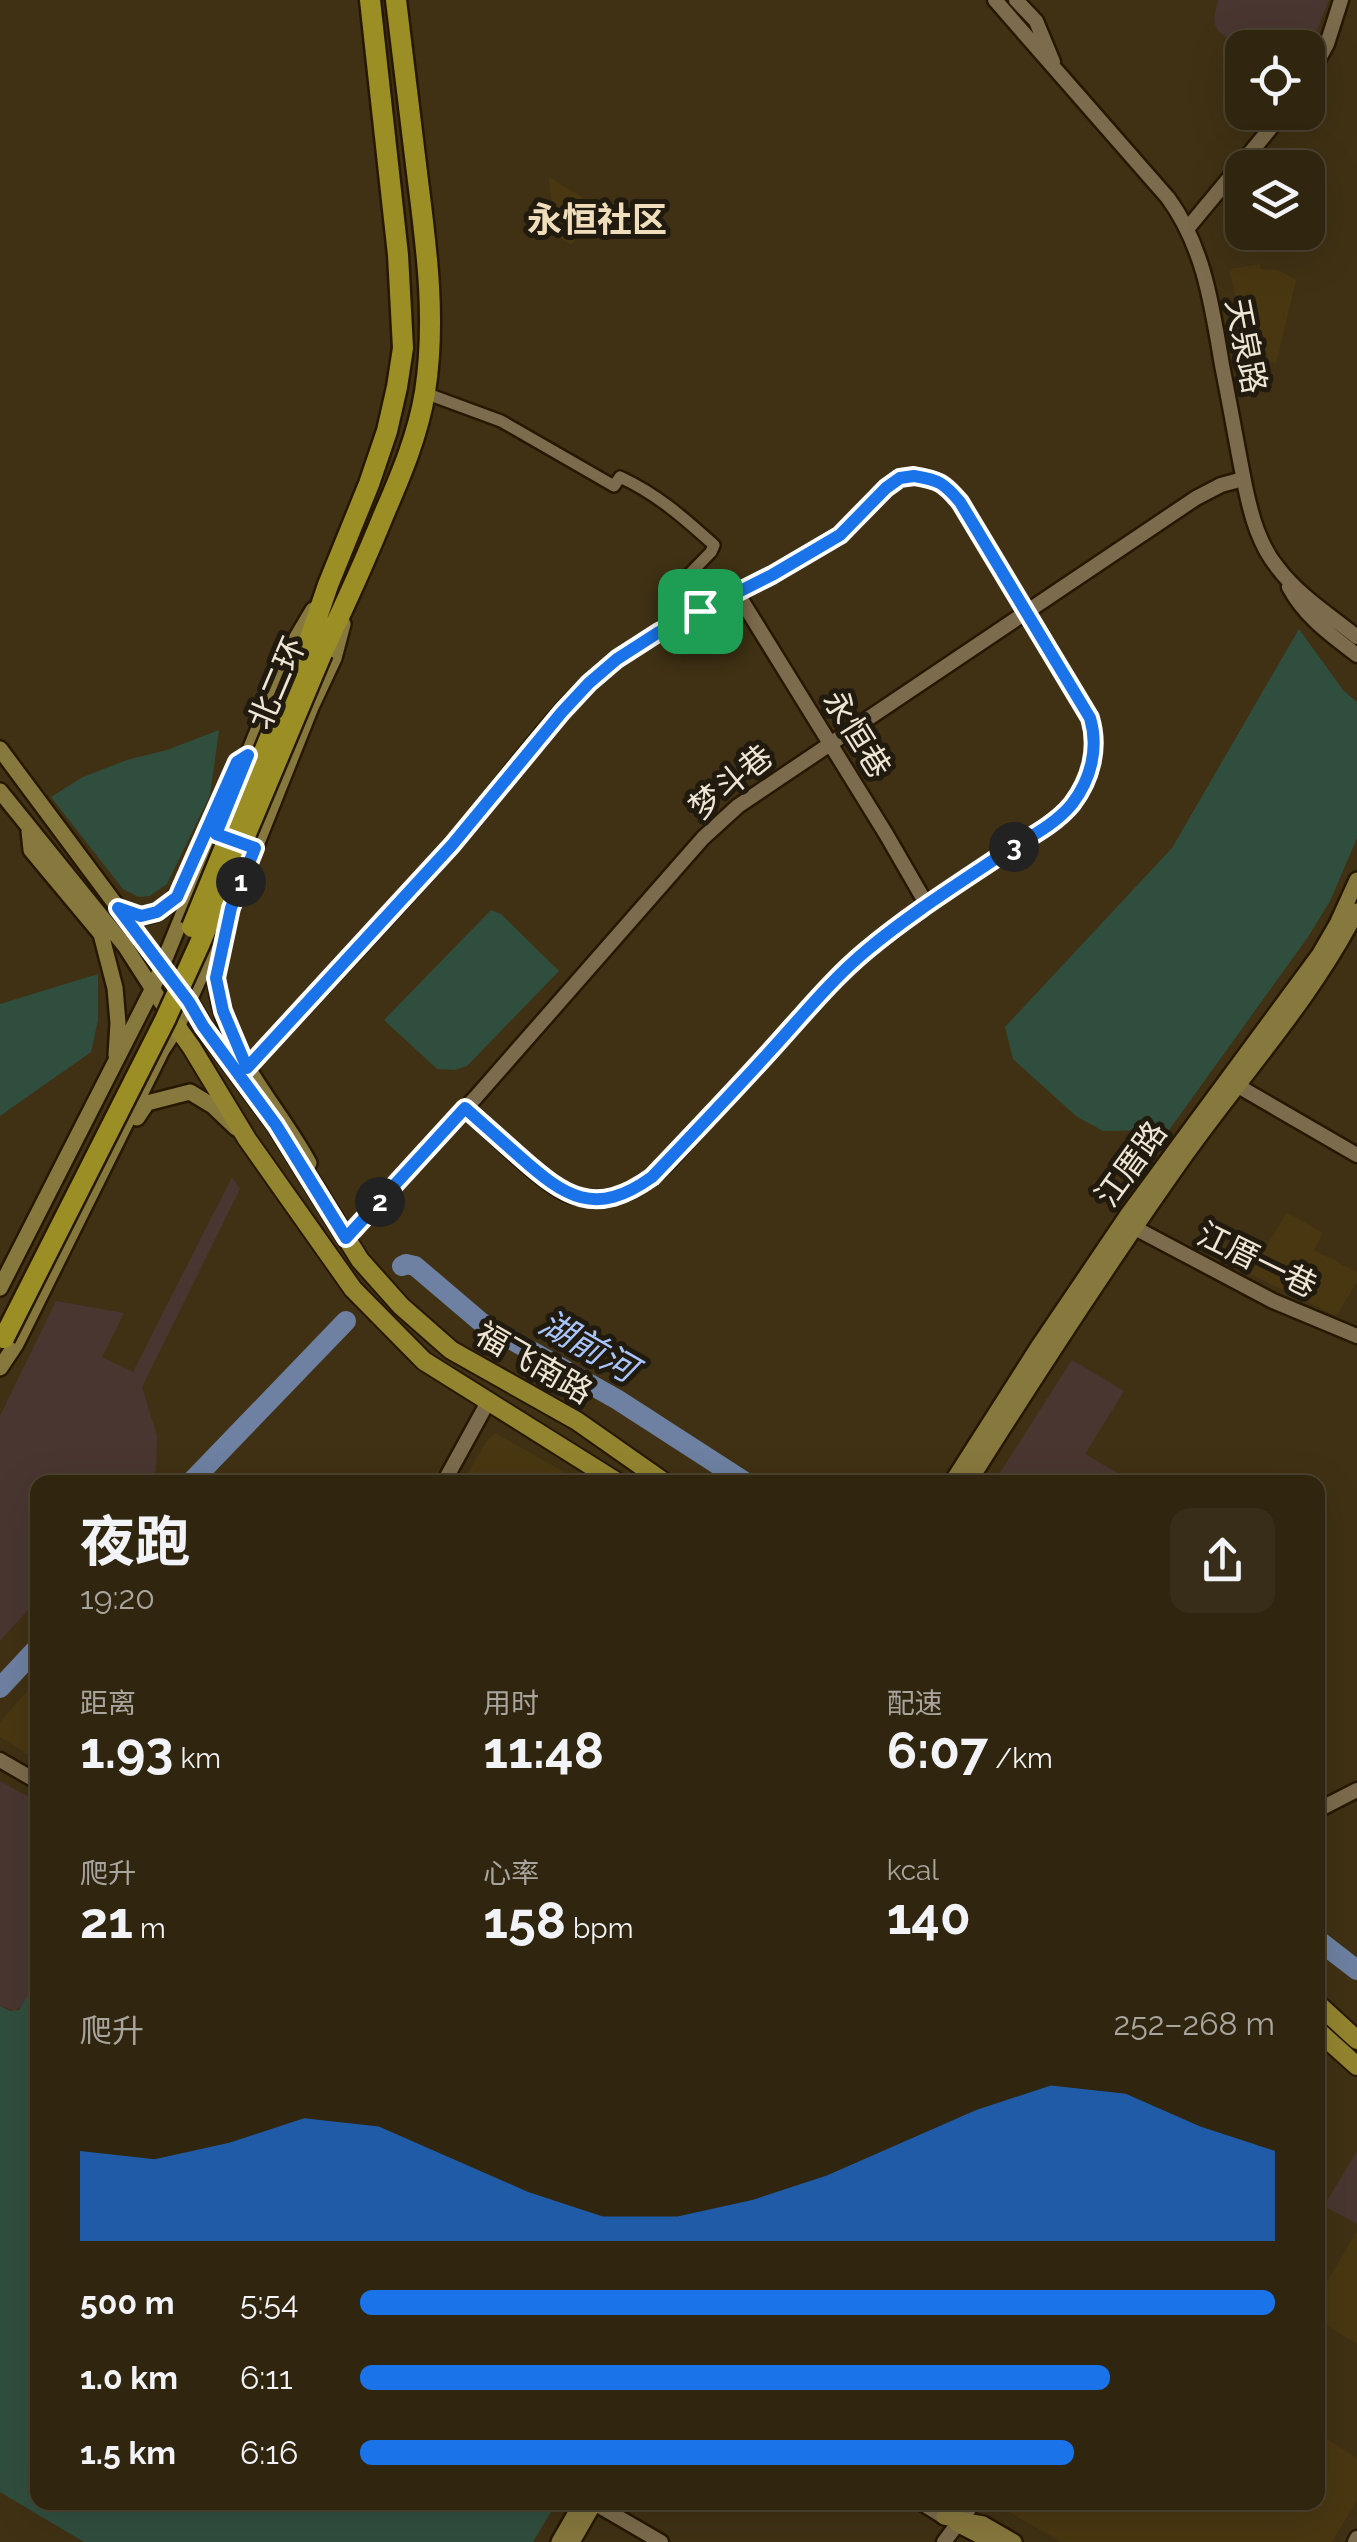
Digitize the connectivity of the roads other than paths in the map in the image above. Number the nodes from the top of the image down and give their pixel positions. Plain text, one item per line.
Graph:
1 (370, 0) edge
2 (396, 0) edge
3 (996, 0) edge
4 (1016, 0) edge
5 (1341, 0) edge
6 (1325, 48) edge
7 (1056, 72) junction
8 (1269, 130) edge
9 (1187, 228) junction
10 (425, 393) junction
11 (1244, 479) junction
12 (1282, 574) junction
13 (328, 586) junction
14 (354, 587) junction
15 (736, 593) junction
16 (700, 611) junction
17 (1028, 613) junction
18 (1357, 637) edge
19 (314, 650) junction
20 (1357, 655) edge
21 (830, 742) junction
22 (0, 749) edge
23 (248, 755) junction
24 (0, 791) edge
25 (28, 827) junction
26 (216, 834) junction
27 (255, 848) junction
28 (1357, 880) edge
29 (927, 905) junction
30 (118, 908) junction
31 (231, 908) junction
32 (1357, 911) edge
33 (162, 967) junction
34 (153, 988) junction
35 (189, 1002) joint
36 (177, 1028) junction
37 (115, 1064) junction
38 (247, 1068) junction
39 (1238, 1086) junction
40 (465, 1108) junction
41 (87, 1118) junction
42 (120, 1135) junction
43 (247, 1139) junction
44 (1357, 1155) edge
45 (90, 1193) junction
46 (1135, 1228) junction
47 (346, 1238) junction
48 (0, 1288) edge
49 (0, 1316) edge
50 (1357, 1336) edge
51 (2, 1343) edge
52 (0, 1368) edge
53 (489, 1400) junction
54 (448, 1475) edge
55 (606, 1475) edge
56 (654, 1475) edge
57 (956, 1475) edge
58 (974, 1475) edge
59 (0, 1760) edge
60 (30, 1777) edge
61 (1357, 1790) edge
62 (1325, 1806) edge
63 (1325, 2010) edge
64 (1325, 2038) edge
65 (1357, 2040) edge
66 (1357, 2066) edge
67 (577, 2510) edge
68 (591, 2510) edge
69 (607, 2510) edge
70 (936, 2510) edge
71 (966, 2510) edge
72 (955, 2520) junction
73 (559, 2542) edge
74 (572, 2542) edge
75 (661, 2542) edge
76 (944, 2542) edge
77 (992, 2542) edge
78 (1014, 2542) edge

1 - 13 highway, 北二环
2 - 10 highway, 北二环
3 - 7 street, 天泉路
4 - 7 street, 天泉路
5 - 6 street
7 - 9 street, 天泉路
8 - 9 street
9 - 11 street, 天泉路
10 - 14 highway, 北二环
10 - 16 street
11 - 12 street, 天泉路
11 - 17 street, 梦斗巷
12 - 18 street, 天泉路
12 - 20 street
13 - 19 highway, 北二环
13 - 23 main road
14 - 19 highway, 北二环
14 - 27 main road
15 - 16 street
15 - 17 street
15 - 21 street, 永恒巷
16 - 38 street
17 - 21 street, 梦斗巷
17 - 29 street
19 - 49 highway, 北二环, bridge
19 - 51 highway, 北二环, bridge
21 - 29 street, 永恒巷
21 - 40 street, 梦斗巷
22 - 30 main road, 福飞南路
23 - 26 main road
23 - 30 main road
24 - 25 main road, 福飞南路
25 - 34 main road, 福飞南路
25 - 37 main road
26 - 27 main road
26 - 33 main road
27 - 31 main road
28 - 57 main road, 江厝路
29 - 40 street
30 - 33 main road, 福飞南路
31 - 36 main road
31 - 38 main road
32 - 39 main road, 江厝路
33 - 34 main road
33 - 35 main road, 福飞南路
34 - 36 main road, 福飞南路
34 - 37 main road
35 - 47 main road, 福飞南路
36 - 42 main road
36 - 43 main road, 福飞南路
37 - 41 main road
38 - 47 main road
39 - 44 street
39 - 46 main road, 江厝路
40 - 47 street, 梦斗巷
41 - 42 main road
41 - 48 main road
42 - 45 main road
43 - 45 main road
43 - 53 main road, 福飞南路
45 - 52 main road
46 - 50 street, 江厝一巷
46 - 58 main road, 江厝路
47 - 56 main road, 福飞南路
53 - 54 street
53 - 55 main road, 福飞南路
59 - 60 street
61 - 62 street
63 - 65 main road
64 - 66 main road
67 - 73 main road
68 - 74 main road
69 - 75 street
70 - 72 street
71 - 72 street
72 - 76 street
72 - 77 main road
72 - 78 main road

